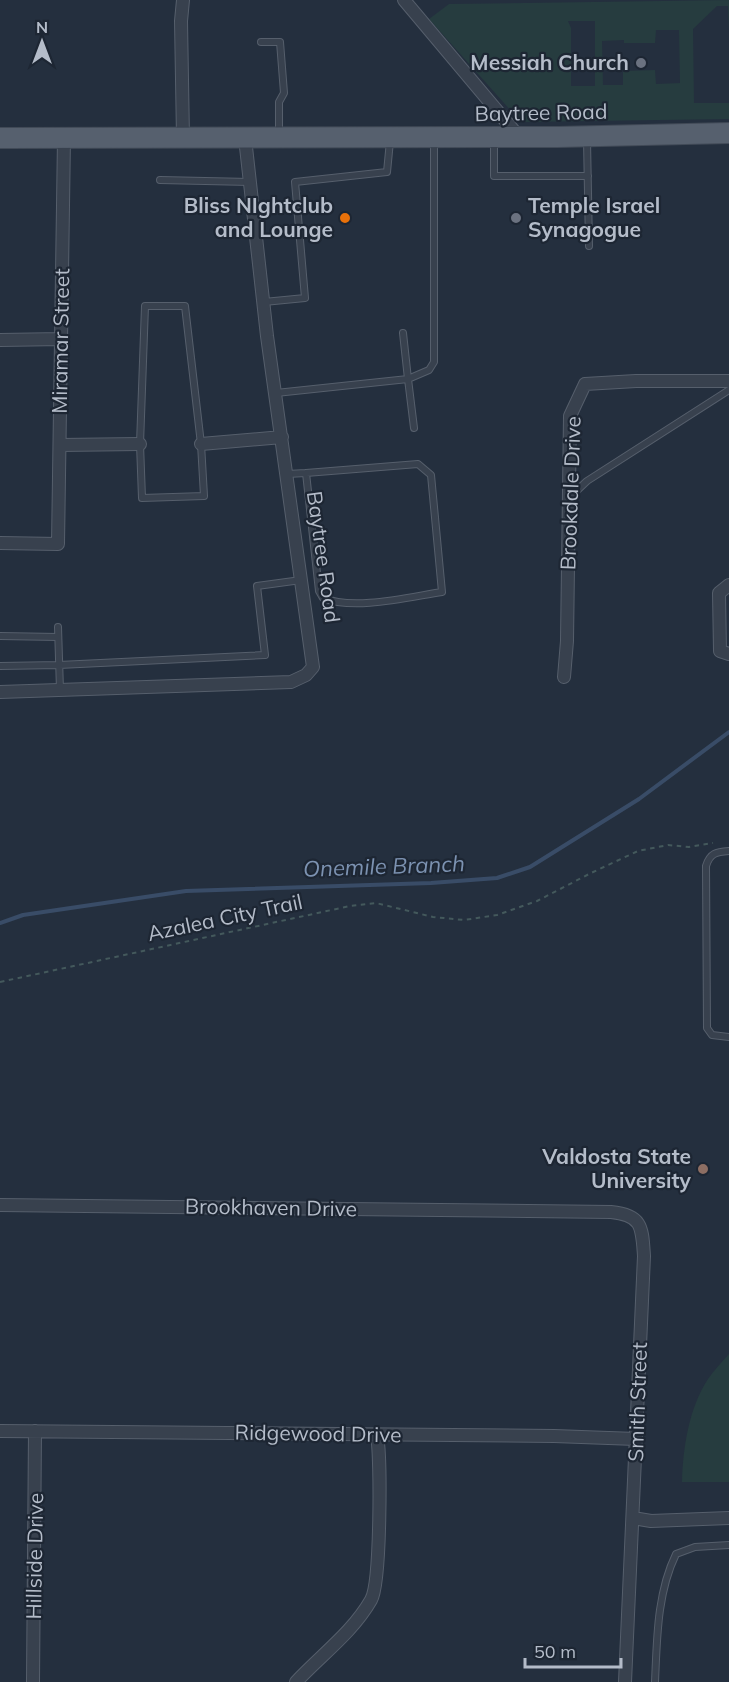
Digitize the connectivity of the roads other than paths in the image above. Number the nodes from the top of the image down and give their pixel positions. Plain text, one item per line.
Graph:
1 (183, 0) edge
2 (404, 0) edge
3 (261, 42) dead end
4 (729, 134) edge
5 (587, 137) junction
6 (0, 138) edge
7 (63, 138) junction
8 (183, 138) junction
9 (245, 138) junction
10 (279, 138) junction
11 (390, 138) junction
12 (434, 138) junction
13 (494, 138) junction
14 (520, 138) junction
15 (588, 176) junction
16 (160, 180) dead end
17 (250, 182) junction
18 (590, 246) dead end
19 (264, 302) junction
20 (403, 333) dead end
21 (62, 339) junction
22 (0, 340) edge
23 (408, 379) junction
24 (729, 381) edge
25 (729, 390) edge
26 (276, 393) junction
27 (414, 428) dead end
28 (282, 437) junction
29 (140, 444) junction
30 (201, 444) junction
31 (60, 445) junction
32 (306, 472) junction
33 (287, 474) junction
34 (568, 498) junction
35 (0, 543) edge
36 (301, 580) junction
37 (729, 585) edge
38 (58, 627) dead end
39 (0, 636) edge
40 (58, 637) junction
41 (729, 654) edge
42 (59, 665) junction
43 (0, 666) edge
44 (564, 677) dead end
45 (60, 690) junction
46 (0, 692) edge
47 (729, 850) edge
48 (729, 1037) edge
49 (0, 1205) edge
50 (542, 1211) joint
51 (0, 1431) edge
52 (35, 1431) junction
53 (376, 1435) junction
54 (636, 1438) junction
55 (633, 1518) junction
56 (729, 1518) edge
57 (729, 1545) edge
58 (33, 1682) edge
59 (296, 1682) edge
60 (625, 1682) edge
61 (655, 1682) edge

1 - 8 street
2 - 14 street
3 - 10 lane
4 - 5 main road, Baytree Road
5 - 14 main road, Baytree Road
5 - 15 lane
6 - 7 main road, Baytree Road
7 - 8 main road, Baytree Road
7 - 21 street, Miramar Street
8 - 9 main road, Baytree Road
9 - 10 main road, Baytree Road
9 - 17 street, Baytree Road
10 - 11 main road, Baytree Road
11 - 12 main road, Baytree Road
11 - 19 lane
12 - 13 main road, Baytree Road
12 - 23 lane
13 - 14 main road, Baytree Road
13 - 15 lane
15 - 18 lane
16 - 17 lane
17 - 19 street, Baytree Road
19 - 26 street, Baytree Road
20 - 23 lane
21 - 22 street
21 - 31 street, Miramar Street
23 - 26 lane
23 - 27 lane
24 - 34 street, Brookdale Drive
25 - 34 lane
26 - 28 street, Baytree Road
28 - 30 street
28 - 33 street, Baytree Road
29 - 30 lane
29 - 30 lane
29 - 31 street
31 - 35 street, Miramar Street
32 - 32 lane
32 - 33 lane
33 - 36 street, Baytree Road
34 - 44 street, Brookdale Drive
36 - 42 lane
36 - 45 street, Baytree Road
37 - 41 street
38 - 40 lane
39 - 40 lane
40 - 42 lane
42 - 43 lane
42 - 45 lane
45 - 46 street, Baytree Road
47 - 48 lane
49 - 50 street, Brookhaven Drive
50 - 54 street, Smith Street
51 - 52 street, Ridgewood Drive
52 - 53 street, Ridgewood Drive
52 - 58 street, Hillside Drive
53 - 54 street, Ridgewood Drive
53 - 59 street
54 - 55 street, Smith Street
55 - 56 street
55 - 60 street, Smith Street
57 - 61 lane

